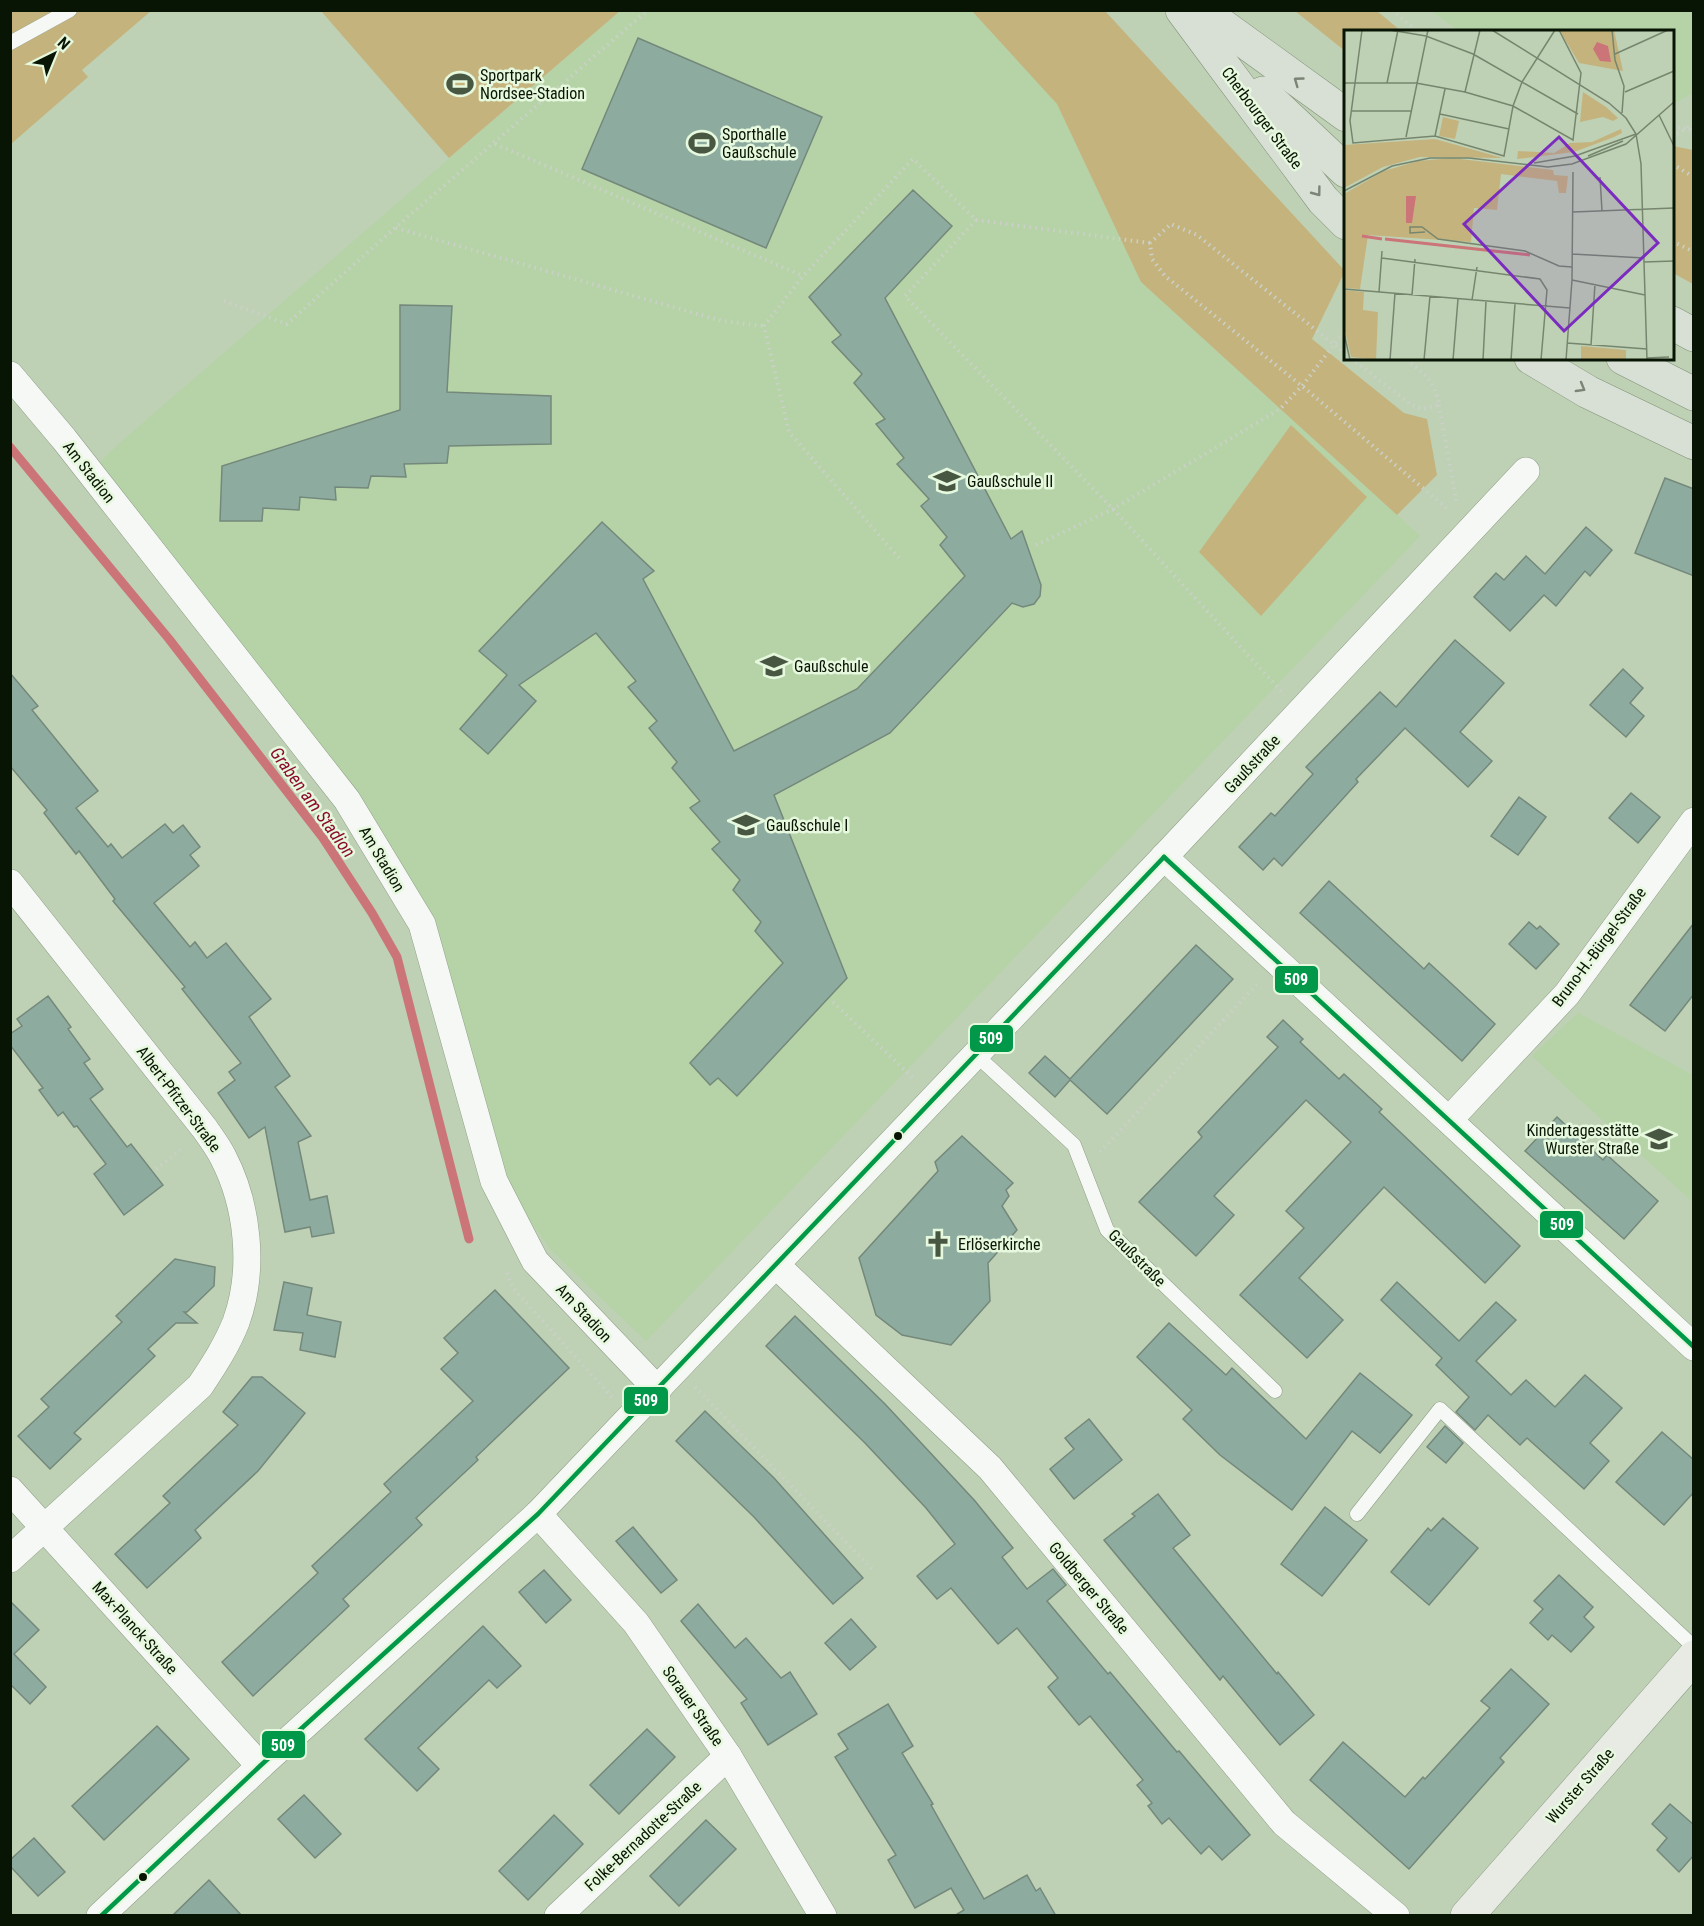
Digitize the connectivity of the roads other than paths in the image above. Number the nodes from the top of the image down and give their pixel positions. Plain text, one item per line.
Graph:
1 (70, 10) edge
2 (1184, 10) edge
3 (1201, 10) edge
4 (10, 43) edge
5 (1344, 114) edge
6 (1344, 169) edge
7 (1344, 221) edge
8 (1674, 324) edge
9 (1694, 334) edge
10 (1534, 360) edge
11 (1627, 360) edge
12 (10, 375) edge
13 (1694, 394) edge
14 (1694, 443) edge
15 (1526, 471) dead end
16 (1694, 821) edge
17 (1164, 857) junction
18 (10, 883) edge
19 (976, 1055) junction
20 (1449, 1120) junction
21 (776, 1265) junction
22 (1694, 1347) edge
23 (657, 1390) junction
24 (1275, 1391) dead end
25 (10, 1490) edge
26 (538, 1514) junction
27 (1357, 1514) dead end
28 (44, 1528) junction
29 (10, 1558) edge
30 (1694, 1647) edge
31 (1694, 1657) edge
32 (728, 1756) junction
33 (260, 1766) junction
34 (100, 1916) edge
35 (558, 1916) edge
36 (823, 1916) edge
37 (1396, 1916) edge
38 (1467, 1916) edge

1 - 4 lane
2 - 6 main road
2 -> 7 main road, Cherbourger Straße
5 -> 3 main road, Cherbourger Straße
8 - 9 main road
10 -> 14 main road
11 - 13 main road
12 - 23 street, Am Stadion
15 - 17 street, Gaußstraße
16 - 20 street, Bruno-H.-Bürgel-Straße
17 - 19 street, Gaußstraße
17 - 20 street
18 - 28 street, Albert-Pfitzer-Straße
19 - 21 street, Gaußstraße
19 - 24 lane, Gaußstraße
20 - 22 street
21 - 23 street, Gaußstraße
21 - 37 street, Goldberger Straße
23 - 26 street, Gaußstraße
25 - 28 street, Max-Planck-Straße
26 - 32 street, Sorauer Straße
26 - 33 street, Gaußstraße
27 - 30 lane
28 - 29 street, Albert-Pfitzer-Straße
28 - 33 street, Max-Planck-Straße
31 - 38 street, Wurster Straße
32 - 35 street, Folke-Bernadotte-Straße
32 - 36 street, Sorauer Straße
33 - 34 street, Gaußstraße

